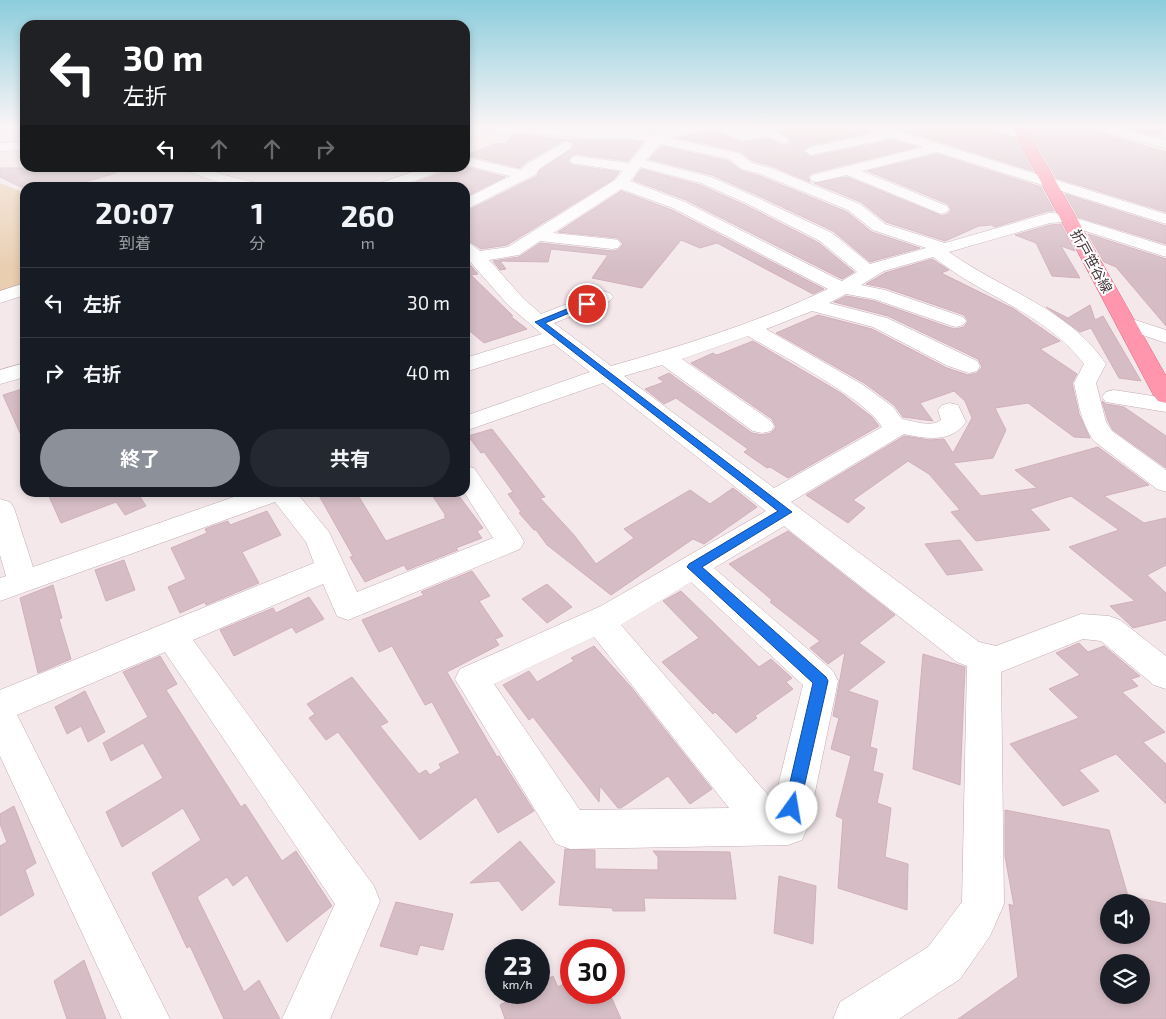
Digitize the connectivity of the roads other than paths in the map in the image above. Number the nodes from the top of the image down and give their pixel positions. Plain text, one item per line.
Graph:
1 (215, 175) edge
2 (417, 175) edge
3 (522, 175) edge
4 (628, 175) edge
5 (681, 175) edge
6 (774, 175) edge
7 (830, 175) edge
8 (859, 175) edge
9 (1024, 175) edge
10 (1045, 175) edge
11 (817, 178) dead end
12 (230, 180) junction
13 (226, 182) edge
14 (238, 182) edge
15 (396, 182) edge
16 (1049, 182) junction
17 (620, 183) junction
18 (1010, 186) dead end
19 (470, 194) edge
20 (481, 197) junction
21 (470, 202) edge
22 (940, 202) dead end
23 (771, 210) junction
24 (470, 211) edge
25 (1065, 213) junction
26 (484, 215) dead end
27 (1166, 219) edge
28 (717, 224) junction
29 (538, 236) junction
30 (612, 244) dead end
31 (940, 249) junction
32 (471, 252) edge
33 (1166, 252) edge
34 (870, 272) junction
35 (843, 288) junction
36 (20, 290) edge
37 (0, 297) edge
38 (603, 298) dead end
39 (810, 305) junction
40 (956, 321) dead end
41 (539, 322) junction
42 (1126, 323) junction
43 (750, 328) junction
44 (557, 336) junction
45 (1166, 337) edge
46 (666, 358) junction
47 (470, 359) edge
48 (969, 366) dead end
49 (20, 371) edge
50 (608, 374) junction
51 (0, 376) edge
52 (1166, 396) edge
53 (1114, 397) dead end
54 (1166, 405) edge
55 (950, 410) dead end
56 (470, 422) edge
57 (894, 425) junction
58 (762, 426) dead end
59 (470, 482) edge
60 (1166, 484) edge
61 (264, 497) edge
62 (272, 497) edge
63 (779, 506) junction
64 (1, 515) edge
65 (693, 567) junction
66 (332, 568) junction
67 (11, 586) edge
68 (599, 621) junction
69 (171, 635) junction
70 (984, 657) junction
71 (1166, 675) edge
72 (0, 706) edge
73 (0, 717) edge
74 (769, 826) junction
75 (146, 1019) edge
76 (306, 1019) edge
77 (857, 1019) edge

1 - 12 street
2 - 15 street
3 - 20 street
4 - 17 street
5 - 23 street
6 - 31 street
7 - 11 street
8 - 22 street
9 - 16 street
10 - 16 main road, 折戸笹谷線
12 - 13 street
12 - 14 street
16 - 25 main road, 折戸笹谷線
16 - 27 street
17 - 28 street
17 - 29 street
18 - 25 street
19 - 20 street
20 - 21 street
23 - 28 street
23 - 34 street
24 - 26 street
25 - 31 street
25 - 33 street
25 - 42 main road, 折戸笹谷線
28 - 35 street
29 - 30 street
29 - 32 street
31 - 34 street
31 - 60 street
32 - 41 street
34 - 35 street
35 - 39 street
35 - 40 street
36 - 37 street
38 - 41 street
39 - 43 street
39 - 48 street
41 - 44 street
42 - 45 street
42 - 52 main road, 折戸笹谷線
43 - 46 street
43 - 57 street
44 - 47 street
44 - 50 street
46 - 50 street
46 - 58 street
49 - 51 street
50 - 56 street
50 - 63 street
53 - 54 street
55 - 57 street
57 - 63 street
59 - 66 street
61 - 67 street
62 - 66 street
63 - 65 street
63 - 70 street
64 - 67 street
65 - 68 street
65 - 74 street
66 - 69 street
68 - 74 street
68 - 74 street
69 - 72 street
69 - 76 street
70 - 71 street
70 - 77 street
73 - 75 street

